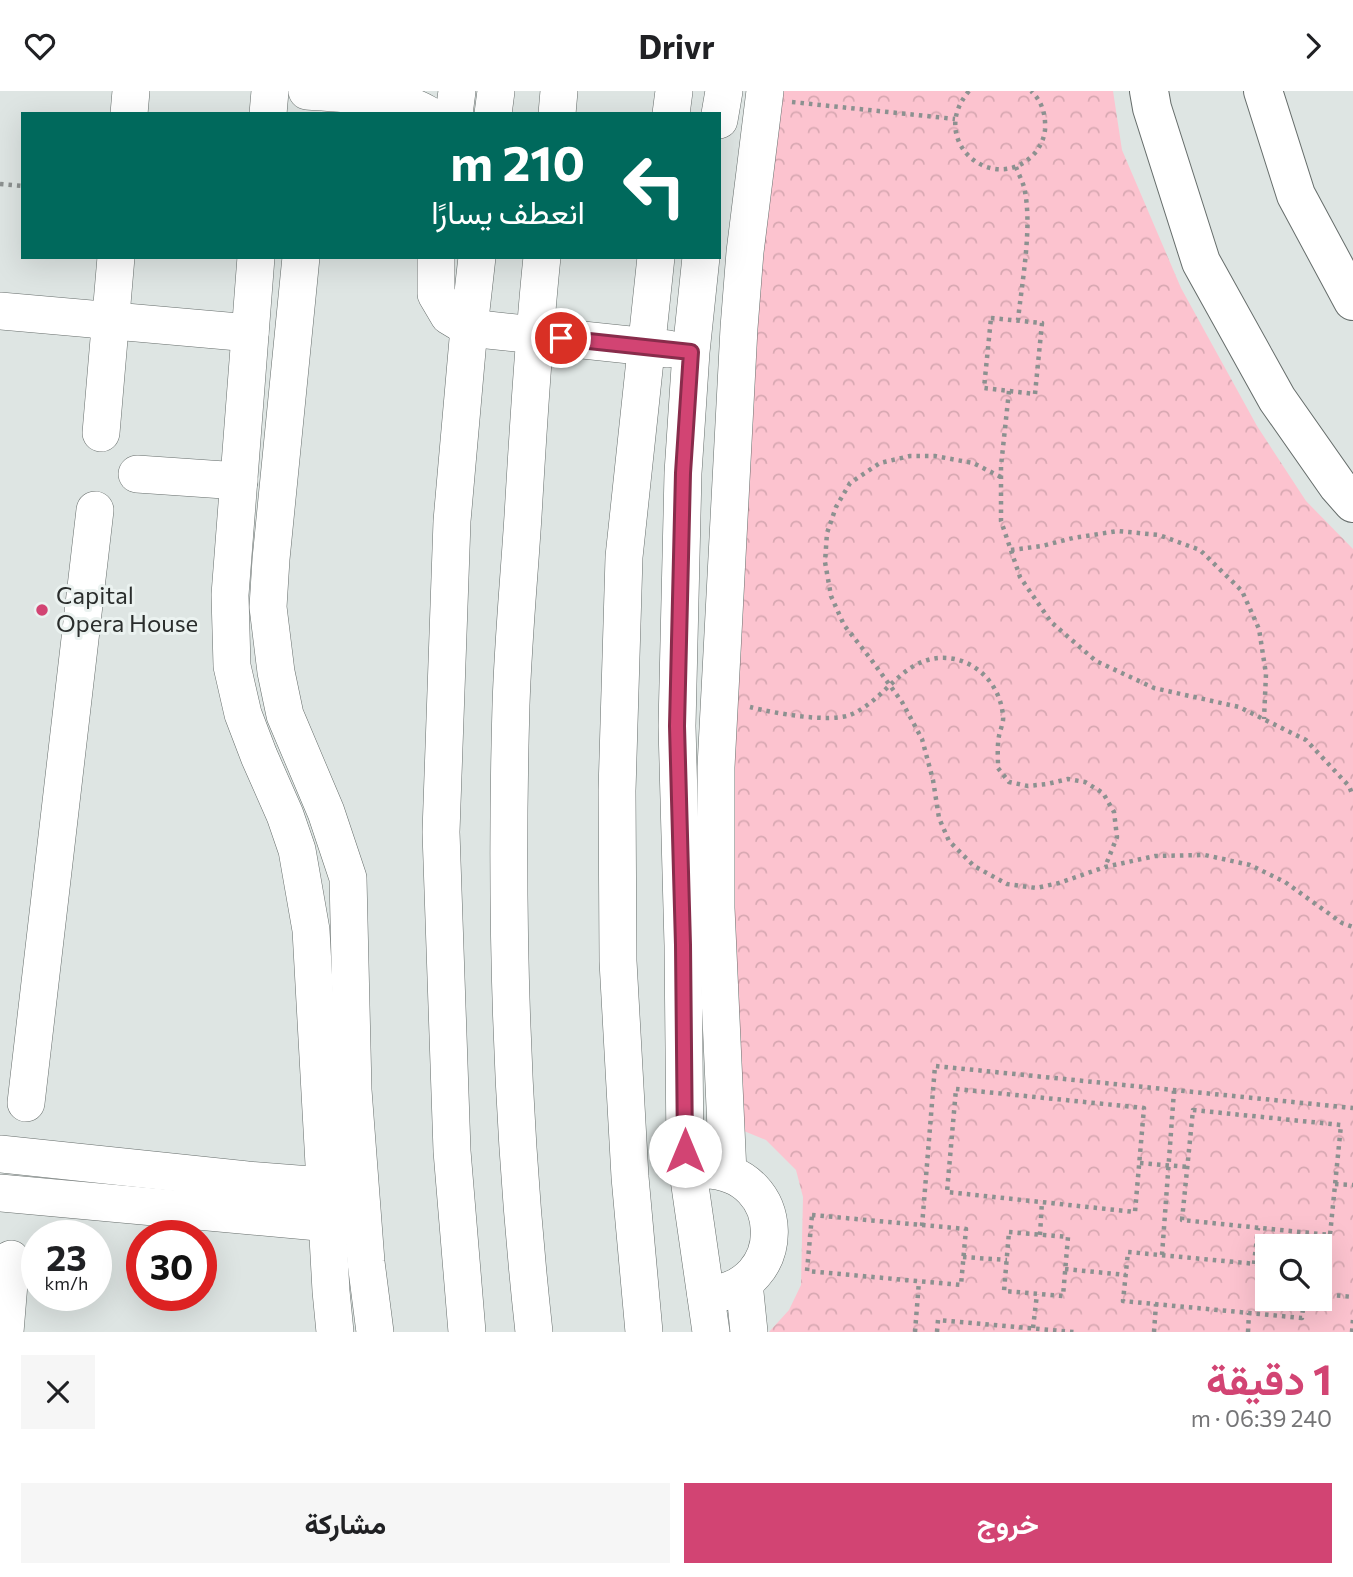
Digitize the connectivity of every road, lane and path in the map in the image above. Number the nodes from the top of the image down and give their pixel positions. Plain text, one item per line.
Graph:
1 (131, 91) edge
2 (270, 91) edge
3 (307, 91) edge
4 (318, 91) edge
5 (457, 91) edge
6 (496, 91) edge
7 (559, 91) edge
8 (674, 91) edge
9 (724, 91) edge
10 (969, 91) edge
11 (1031, 91) edge
12 (1149, 91) edge
13 (1263, 91) edge
14 (765, 95) edge
15 (129, 112) edge
16 (268, 112) edge
17 (316, 112) edge
18 (424, 112) edge
19 (454, 112) edge
20 (493, 112) edge
21 (557, 112) edge
22 (671, 112) edge
23 (720, 112) edge
24 (955, 119) junction
25 (1016, 167) junction
26 (0, 184) edge
27 (21, 186) edge
28 (116, 259) edge
29 (256, 259) edge
30 (301, 259) edge
31 (436, 259) edge
32 (477, 259) edge
33 (542, 259) edge
34 (656, 259) edge
35 (701, 259) edge
36 (1353, 301) edge
37 (0, 311) edge
38 (1018, 320) junction
39 (111, 321) junction
40 (469, 328) junction
41 (250, 333) junction
42 (534, 335) junction
43 (645, 347) junction
44 (691, 352) junction
45 (1009, 391) junction
46 (101, 433) dead end
47 (137, 474) dead end
48 (1001, 477) junction
49 (239, 481) junction
50 (1353, 503) edge
51 (95, 510) dead end
52 (1011, 550) junction
53 (890, 685) junction
54 (719, 697) junction
55 (1264, 719) junction
56 (1353, 796) edge
57 (1105, 867) junction
58 (1353, 927) edge
59 (1174, 1090) junction
60 (26, 1103) dead end
61 (1353, 1108) edge
62 (14, 1153) edge
63 (1140, 1163) junction
64 (1168, 1165) junction
65 (1188, 1167) junction
66 (688, 1172) junction
67 (728, 1173) junction
68 (1335, 1184) junction
69 (1353, 1185) edge
70 (324, 1186) junction
71 (360, 1188) junction
72 (11, 1201) edge
73 (1042, 1202) junction
74 (327, 1223) junction
75 (363, 1226) junction
76 (922, 1226) junction
77 (1258, 1228) junction
78 (1040, 1235) junction
79 (1162, 1255) junction
80 (964, 1257) junction
81 (11, 1259) dead end
82 (1007, 1260) junction
83 (1254, 1264) joint
84 (1065, 1269) junction
85 (1126, 1275) junction
86 (919, 1281) junction
87 (744, 1283) junction
88 (1037, 1294) junction
89 (1332, 1294) edge
90 (706, 1295) junction
91 (1353, 1297) edge
92 (1156, 1304) junction
93 (1303, 1311) edge
94 (1249, 1313) junction
95 (1353, 1319) edge
96 (1033, 1328) junction
97 (5, 1332) edge
98 (335, 1332) edge
99 (375, 1332) edge
100 (467, 1332) edge
101 (534, 1332) edge
102 (645, 1332) edge
103 (711, 1332) edge
104 (749, 1332) edge
105 (915, 1332) edge
106 (937, 1332) edge
107 (1074, 1332) edge
108 (1154, 1332) edge
109 (1248, 1332) edge
110 (1352, 1332) edge

1 - 15 street
2 - 16 street
3 - 4 street
4 - 17 street
4 - 18 street
5 - 19 street
6 - 20 street
7 - 21 street
8 - 22 street
9 - 23 street
10 - 24 path
11 - 25 path
12 - 50 highway
13 - 36 highway
14 - 24 path
14 - 54 street
24 - 25 path
25 - 38 path
26 - 27 path
28 - 39 street
29 - 41 street
30 - 71 street
31 - 40 street
32 - 40 street
33 - 42 street
34 - 43 street
35 - 44 street
37 - 39 street
38 - 45 path
38 - 45 path
39 - 41 street
39 - 46 street
40 - 42 street
40 - 100 street
41 - 49 street
42 - 43 street
42 - 101 street
43 - 44 street
43 - 102 street
44 - 66 street
45 - 48 path
47 - 49 street
48 - 52 path
48 - 53 path
49 - 70 street
51 - 60 street
52 - 55 path
52 - 55 path
53 - 54 path
53 - 57 path
53 - 57 path
54 - 67 street
55 - 56 path
57 - 58 path
59 - 61 path
59 - 64 path
59 - 76 path
62 - 70 street
62 - 72 street
63 - 64 path
63 - 73 path
63 - 73 path
64 - 65 path
64 - 79 path
65 - 68 path
65 - 77 path
66 - 67 street
66 - 90 street
67 - 87 street
68 - 69 path
68 - 77 path
70 - 71 street
70 - 74 street
71 - 75 street
72 - 74 street
73 - 78 path
74 - 75 street
74 - 98 street
75 - 99 street
76 - 80 path
76 - 86 path
77 - 83 path
78 - 82 path
78 - 84 path
79 - 83 path
79 - 85 path
80 - 82 path
80 - 86 path
81 - 97 street
82 - 88 path
84 - 85 path
84 - 88 path
85 - 92 path
86 - 105 path
87 - 90 street
87 - 104 street
88 - 96 path
89 - 91 path
90 - 103 street
92 - 94 path
92 - 108 path
93 - 94 path
94 - 109 path
95 - 110 path
96 - 106 path
96 - 107 path

